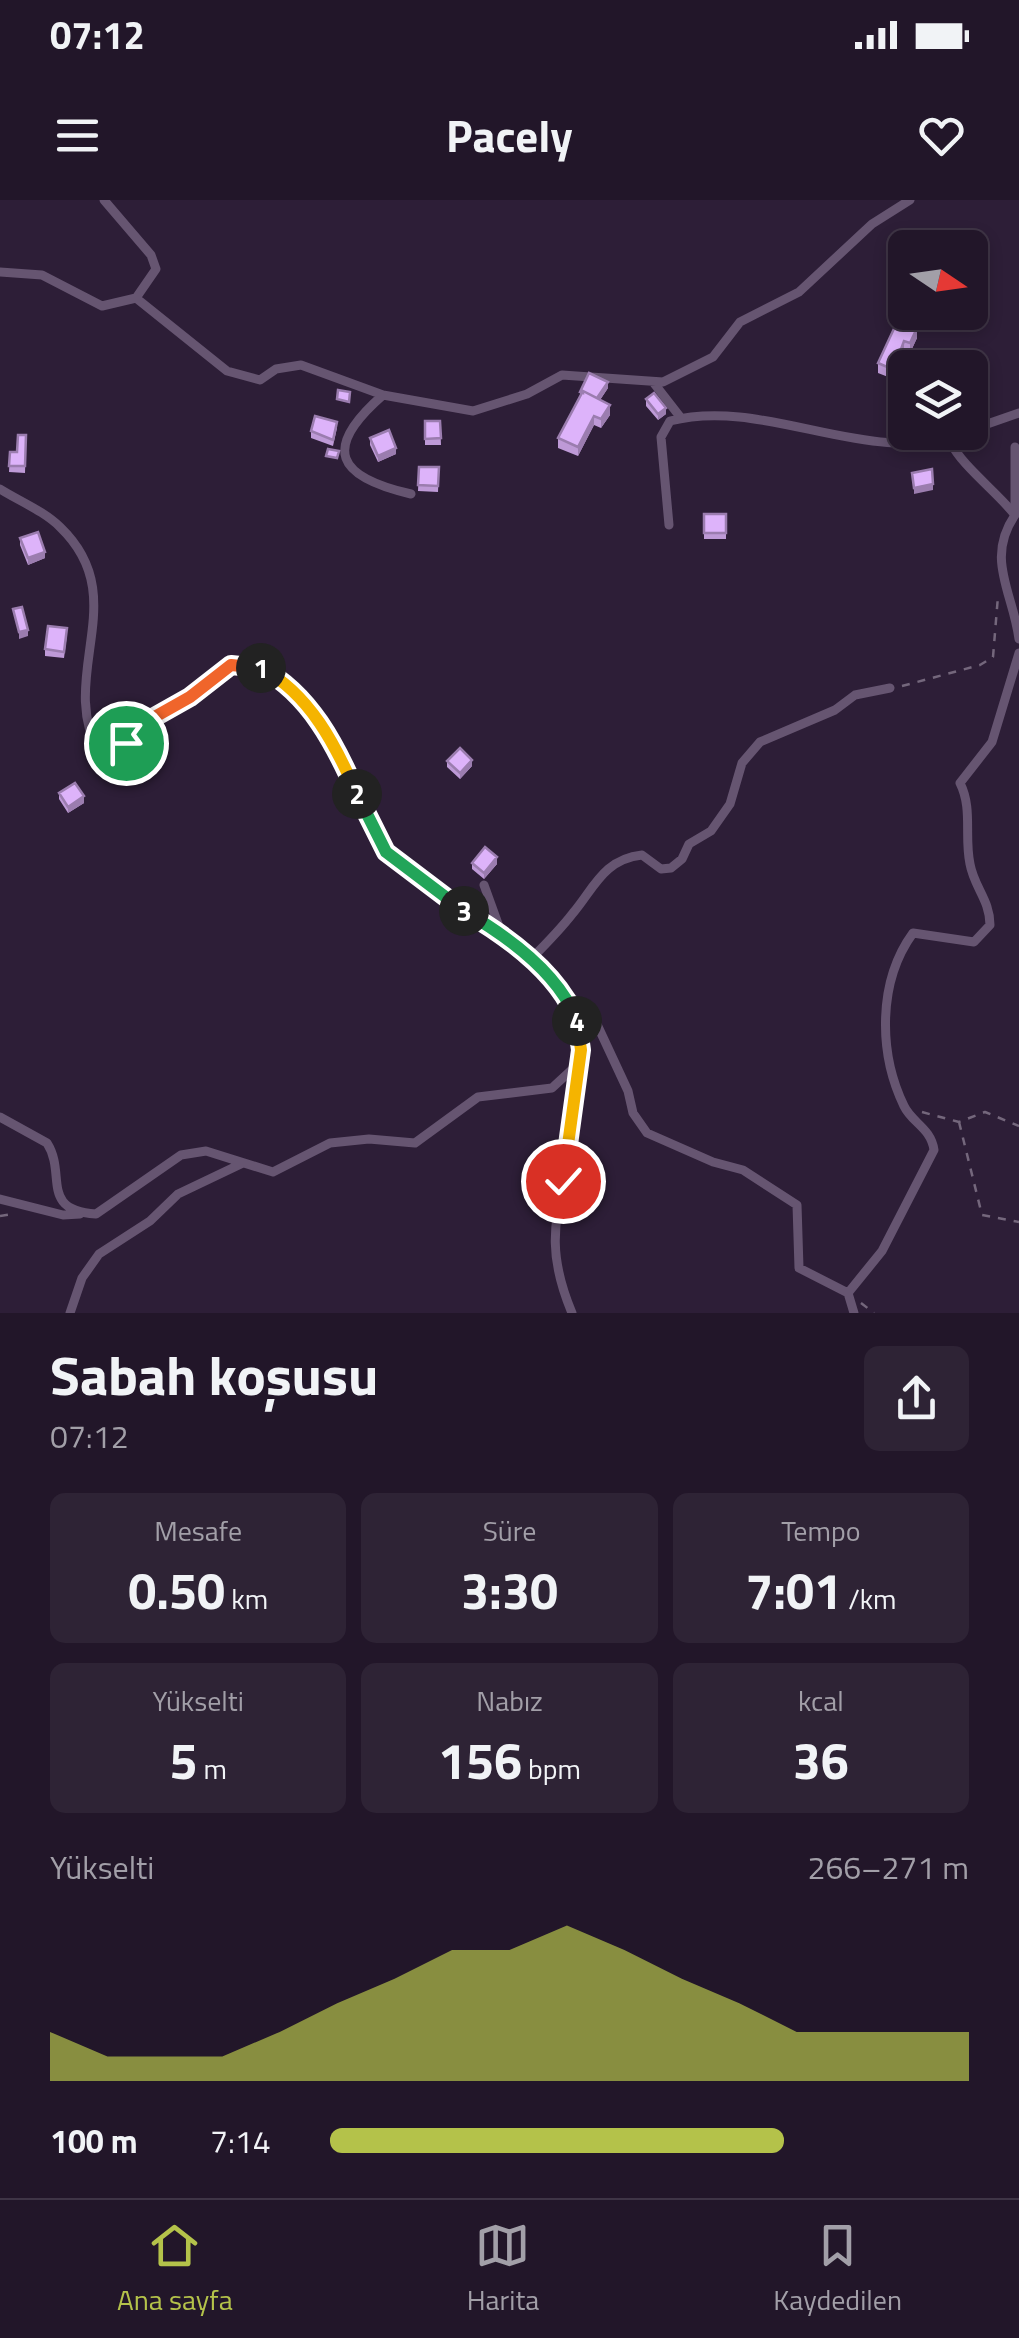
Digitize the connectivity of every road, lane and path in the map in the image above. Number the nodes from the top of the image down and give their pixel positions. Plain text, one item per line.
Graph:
1 (104, 200) edge
2 (910, 200) edge
3 (0, 272) edge
4 (136, 298) junction
5 (653, 382) junction
6 (383, 395) junction
7 (1019, 413) edge
8 (681, 418) junction
9 (988, 424) edge
10 (888, 441) edge
11 (1015, 447) dead end
12 (955, 450) edge
13 (0, 489) edge
14 (412, 494) dead end
15 (1015, 515) junction
16 (669, 525) dead end
17 (1003, 585) junction
18 (1019, 639) edge
19 (1019, 652) edge
20 (890, 688) joint
21 (484, 885) dead end
22 (503, 934) junction
23 (530, 960) junction
24 (567, 996) junction
25 (576, 1068) junction
26 (905, 1108) junction
27 (0, 1117) edge
28 (959, 1122) junction
29 (1019, 1126) edge
30 (242, 1163) junction
31 (0, 1199) edge
32 (87, 1213) junction
33 (1019, 1222) edge
34 (848, 1293) junction
35 (70, 1313) edge
36 (572, 1313) edge
37 (854, 1313) edge

1 - 4 street
2 - 5 street
3 - 4 street
4 - 6 street
5 - 6 street
5 - 8 street
6 - 14 street
7 - 9 street
8 - 10 street
8 - 16 street
11 - 15 street
12 - 15 street
13 - 22 street
15 - 17 street
17 - 18 street
17 - 20 path
19 - 26 street
20 - 23 street
21 - 22 street
22 - 23 street
23 - 24 street
24 - 25 street
24 - 34 street
25 - 30 street
25 - 36 street
26 - 28 path
26 - 34 street
27 - 32 street
28 - 29 path
28 - 33 path
30 - 32 street
30 - 35 street
31 - 32 street
34 - 37 street

